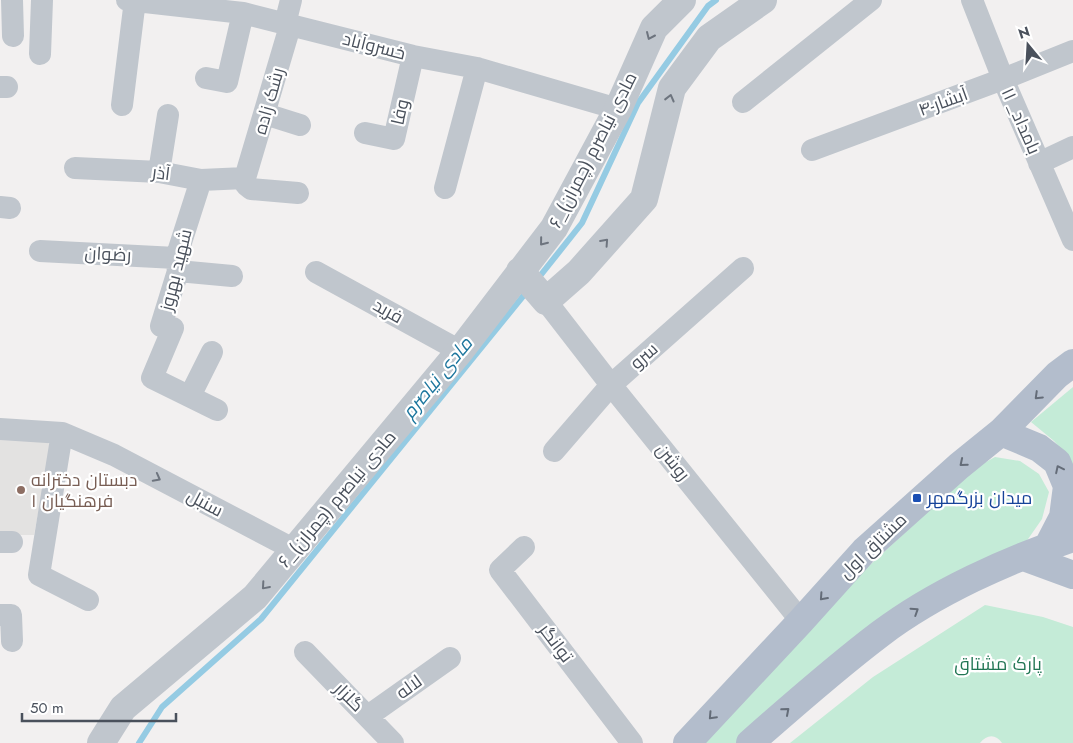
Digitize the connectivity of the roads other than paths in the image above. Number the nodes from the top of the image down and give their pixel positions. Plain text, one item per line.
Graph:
1 (12, 0) edge
2 (42, 0) edge
3 (127, 0) edge
4 (135, 0) edge
5 (291, 0) edge
6 (682, 0) edge
7 (763, 0) edge
8 (870, 0) edge
9 (972, 0) edge
10 (170, 2) edge
11 (243, 13) junction
12 (285, 24) junction
13 (13, 36) dead end
14 (1073, 51) edge
15 (40, 54) dead end
16 (413, 56) junction
17 (477, 68) junction
18 (206, 78) dead end
19 (1003, 79) junction
20 (743, 102) dead end
21 (122, 105) dead end
22 (618, 109) junction
23 (265, 114) junction
24 (168, 115) dead end
25 (300, 125) dead end
26 (365, 133) dead end
27 (1073, 147) edge
28 (812, 150) dead end
29 (1039, 163) junction
30 (75, 168) dead end
31 (159, 172) junction
32 (245, 178) junction
33 (201, 180) junction
34 (445, 188) dead end
35 (298, 193) dead end
36 (1073, 240) edge
37 (40, 251) dead end
38 (177, 264) junction
39 (744, 268) dead end
40 (520, 271) junction
41 (316, 272) dead end
42 (232, 276) dead end
43 (546, 301) junction
44 (460, 351) junction
45 (212, 352) dead end
46 (1073, 354) edge
47 (1065, 369) edge
48 (611, 385) junction
49 (190, 396) junction
50 (217, 410) dead end
51 (0, 429) edge
52 (1001, 432) junction
53 (62, 433) junction
54 (554, 451) dead end
55 (1073, 538) edge
56 (524, 547) dead end
57 (295, 550) junction
58 (1036, 552) junction
59 (1073, 574) edge
60 (88, 600) dead end
61 (0, 615) edge
62 (801, 621) junction
63 (12, 641) dead end
64 (305, 652) dead end
65 (450, 658) dead end
66 (368, 716) junction
67 (101, 743) edge
68 (393, 743) edge
69 (632, 743) edge
70 (687, 743) edge
71 (750, 743) edge

1 - 13 street
2 - 15 street
3 - 4 street, خسروآباد
4 - 10 street, خسروآباد
4 - 21 street
5 - 12 street, رشک زاده
6 -> 22 street, ۶_مادی نیاصرم (چمران)
43 -> 7 street
8 - 20 street
9 - 19 street, ۱۱ _بامداد
10 - 11 street, خسروآباد
11 - 12 street, خسروآباد
11 - 18 street
12 - 16 street, خسروآباد
12 - 23 street, رشک زاده
14 - 19 street, ۴-آبشار
16 - 17 street, خسروآباد
16 - 26 street, وفا
17 - 22 street, خسروآباد
17 - 34 street
19 - 28 street, ۴-آبشار
19 - 29 street, ۱۱ _بامداد
22 -> 40 street, ۶_مادی نیاصرم (چمران)
23 - 25 street
23 - 32 street, رشک زاده
24 - 31 street
27 - 29 street
29 - 36 street, ۱۱ _بامداد
30 - 31 street, آذر
31 - 33 street, آذر
32 - 33 street, آذر
32 - 35 street
33 - 38 street, شهید بهروز
37 - 38 street, رضوان
38 - 42 street, رضوان
38 - 49 street, شهید بهروز
39 - 48 street, سرو
40 - 43 street
40 - 44 street, ۶_مادی نیاصرم (چمران)
41 - 44 street, فرید
43 - 48 street, روشن
44 - 57 street, ۶_مادی نیاصرم (چمران)
45 - 49 street
46 - 47 main road, مشتاق اول
47 -> 52 main road, مشتاق اول
48 - 54 street, سرو
48 - 62 street, روشن
49 - 50 street
51 - 53 street, سنبل
58 -> 52 main road
52 -> 62 main road, مشتاق اول
53 -> 57 street, سنبل
53 - 60 street
55 - 58 main road
56 - 69 street, توانگر
57 -> 67 street, ۶_مادی نیاصرم (چمران)
58 - 59 main road
71 -> 58 main road
61 - 63 street
62 -> 70 main road, مشتاق اول
64 - 66 street, گلزار
65 - 66 street, لاله
66 - 68 street, گلزار

